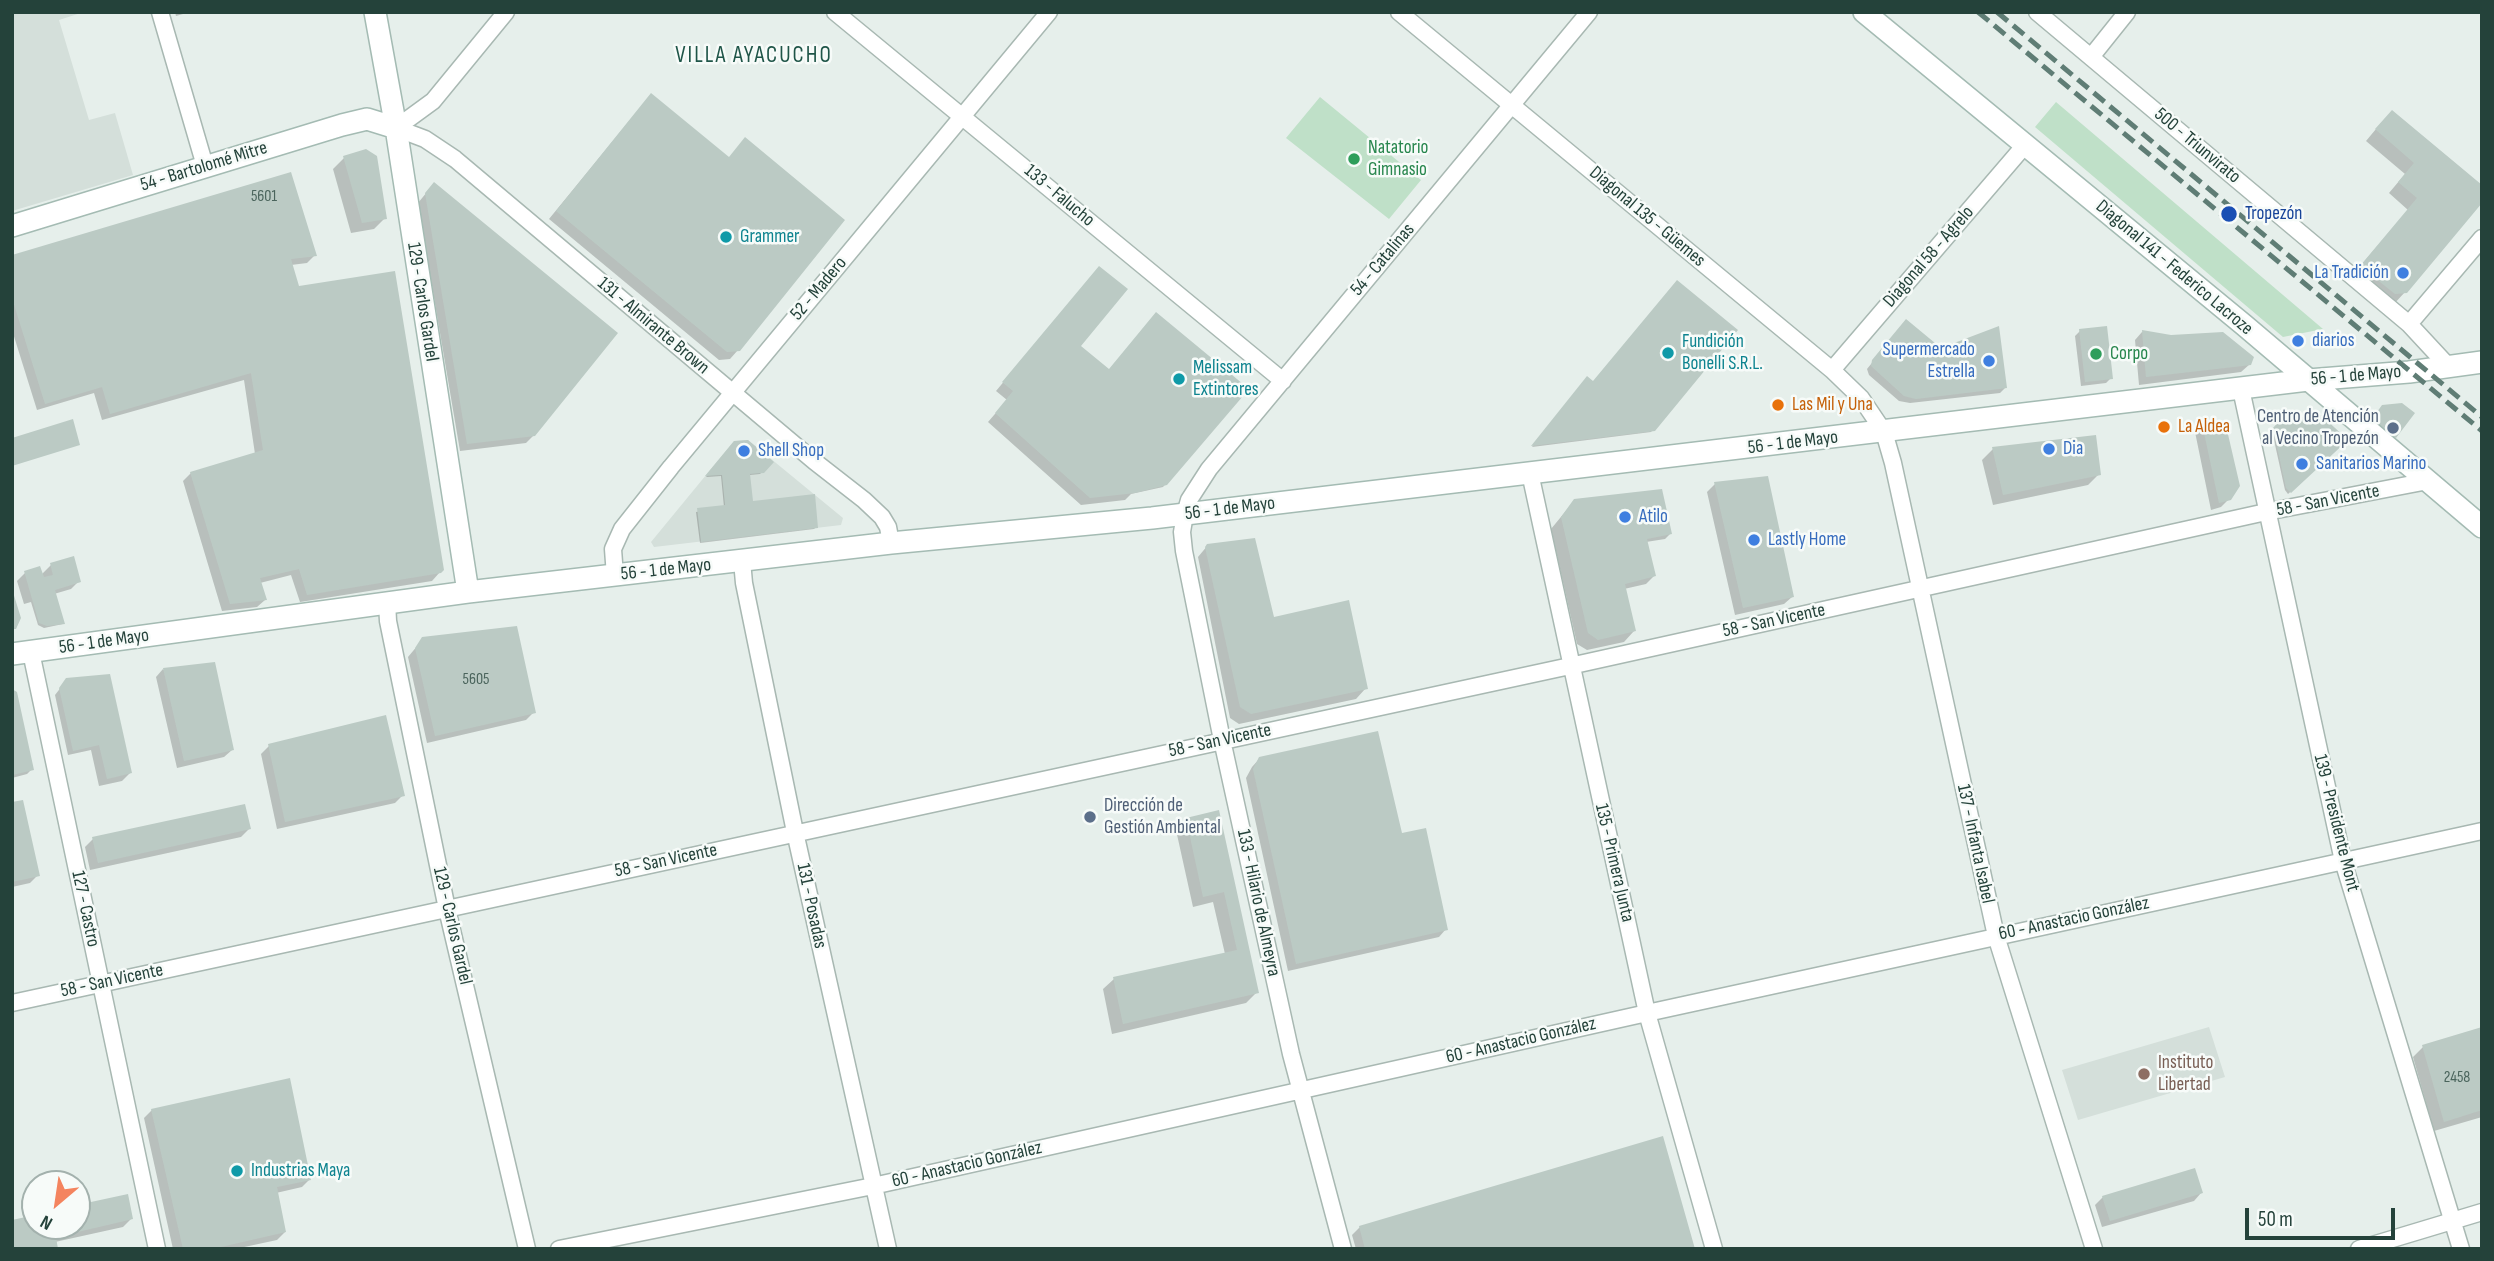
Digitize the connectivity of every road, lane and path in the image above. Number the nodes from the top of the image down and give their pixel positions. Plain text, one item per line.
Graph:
1 (160, 12) edge
2 (375, 12) edge
3 (506, 12) edge
4 (835, 12) edge
5 (1049, 12) edge
6 (1399, 12) edge
7 (1589, 12) edge
8 (1864, 12) edge
9 (2037, 12) edge
10 (2127, 12) edge
11 (2091, 57) junction
12 (1512, 105) junction
13 (962, 116) junction
14 (396, 128) junction
15 (2025, 145) junction
16 (205, 166) junction
17 (12, 226) edge
18 (2482, 238) edge
19 (2409, 324) junction
20 (2482, 362) edge
21 (2448, 366) junction
22 (1832, 370) junction
23 (2308, 380) junction
24 (1283, 381) junction
25 (2241, 389) junction
26 (733, 393) junction
27 (1884, 432) junction
28 (1530, 473) junction
29 (2428, 481) junction
30 (2266, 512) junction
31 (1185, 514) junction
32 (2482, 527) edge
33 (891, 543) junction
34 (742, 561) junction
35 (615, 576) junction
36 (1919, 589) junction
37 (468, 592) junction
38 (387, 602) junction
39 (22, 653) edge
40 (1570, 666) junction
41 (1222, 740) junction
42 (2482, 831) edge
43 (795, 832) junction
44 (2343, 861) junction
45 (447, 909) junction
46 (1996, 936) junction
47 (101, 982) junction
48 (12, 1003) edge
49 (1647, 1013) junction
50 (1301, 1090) junction
51 (873, 1186) junction
52 (2482, 1212) edge
53 (2453, 1220) junction
54 (158, 1249) edge
55 (527, 1249) edge
56 (559, 1249) edge
57 (888, 1249) edge
58 (1343, 1249) edge
59 (1714, 1249) edge
60 (2094, 1249) edge
61 (2359, 1249) edge
62 (2461, 1249) edge

1 - 16 street
2 - 14 main road, 129 - Carlos Gardel
3 - 14 street
4 - 13 street, 133 - Falucho
5 - 13 street, 52 - Madero
6 - 12 street, Diagonal 135 - Güemes
7 - 12 street, 54 - Catalinas
8 - 15 main road, Diagonal 141 - Federico Lacroze
9 - 11 street, 500 - Triunvirato
10 - 11 street
11 - 19 street, 500 - Triunvirato
12 - 22 street, Diagonal 135 - Güemes
12 - 24 street, 54 - Catalinas
13 - 24 street, 133 - Falucho
13 - 26 street, 52 - Madero
14 - 16 main road, 54 - Bartolomé Mitre
14 - 26 street, 131 - Almirante Brown
14 - 37 main road, 129 - Carlos Gardel
15 - 22 street, Diagonal 58 - Agrelo
15 - 23 main road, Diagonal 141 - Federico Lacroze
16 - 17 main road, 54 - Bartolomé Mitre
18 - 19 street
19 - 21 street, 500 - Triunvirato
20 - 21 main road, 56 - 1 de Mayo
21 - 23 main road, 56 - 1 de Mayo
22 - 27 street, Diagonal 135 - Güemes
23 - 25 main road, 56 - 1 de Mayo
23 - 29 main road, Diagonal 141 - Federico Lacroze
24 - 31 street, 54 - Catalinas
25 - 27 main road, 56 - 1 de Mayo
25 - 30 street, 139 - Presidente Mont
26 - 33 street, 131 - Almirante Brown
26 - 35 street, 52 - Madero
27 - 28 main road, 56 - 1 de Mayo
27 - 36 street, 137 - Infanta Isabel
28 - 31 main road, 56 - 1 de Mayo
28 - 40 street, 135 - Primera Junta
29 - 30 street, 58 - San Vicente
29 - 32 main road, Diagonal 141 - Federico Lacroze
30 - 36 street, 58 - San Vicente
30 - 44 street, 139 - Presidente Mont
31 - 33 main road, 56 - 1 de Mayo
31 - 41 street, 133 - Hilario de Almeyra
33 - 34 main road, 56 - 1 de Mayo
34 - 35 main road, 56 - 1 de Mayo
34 - 43 street, 131 - Posadas
35 - 37 main road, 56 - 1 de Mayo
36 - 40 street, 58 - San Vicente
36 - 46 street, 137 - Infanta Isabel
37 - 38 main road, 56 - 1 de Mayo
38 - 39 main road, 56 - 1 de Mayo
38 - 45 street, 129 - Carlos Gardel
39 - 47 street, 127 - Castro
40 - 41 street, 58 - San Vicente
40 - 49 street, 135 - Primera Junta
41 - 43 street, 58 - San Vicente
41 - 50 street, 133 - Hilario de Almeyra
42 - 44 street, 60 - Anastacio González
43 - 45 street, 58 - San Vicente
43 - 51 street, 131 - Posadas
44 - 46 street, 60 - Anastacio González
44 - 53 street, 139 - Presidente Mont
45 - 47 street, 58 - San Vicente
45 - 55 street, 129 - Carlos Gardel
46 - 49 street, 60 - Anastacio González
46 - 60 street, 137 - Infanta Isabel
47 - 48 street, 58 - San Vicente
47 - 54 street, 127 - Castro
49 - 50 street, 60 - Anastacio González
49 - 59 street, 135 - Primera Junta
50 - 51 street, 60 - Anastacio González
50 - 58 street, 133 - Hilario de Almeyra
51 - 56 street, 60 - Anastacio González
51 - 57 street, 131 - Posadas
52 - 53 street
53 - 61 street
53 - 62 street, 139 - Presidente Mont

